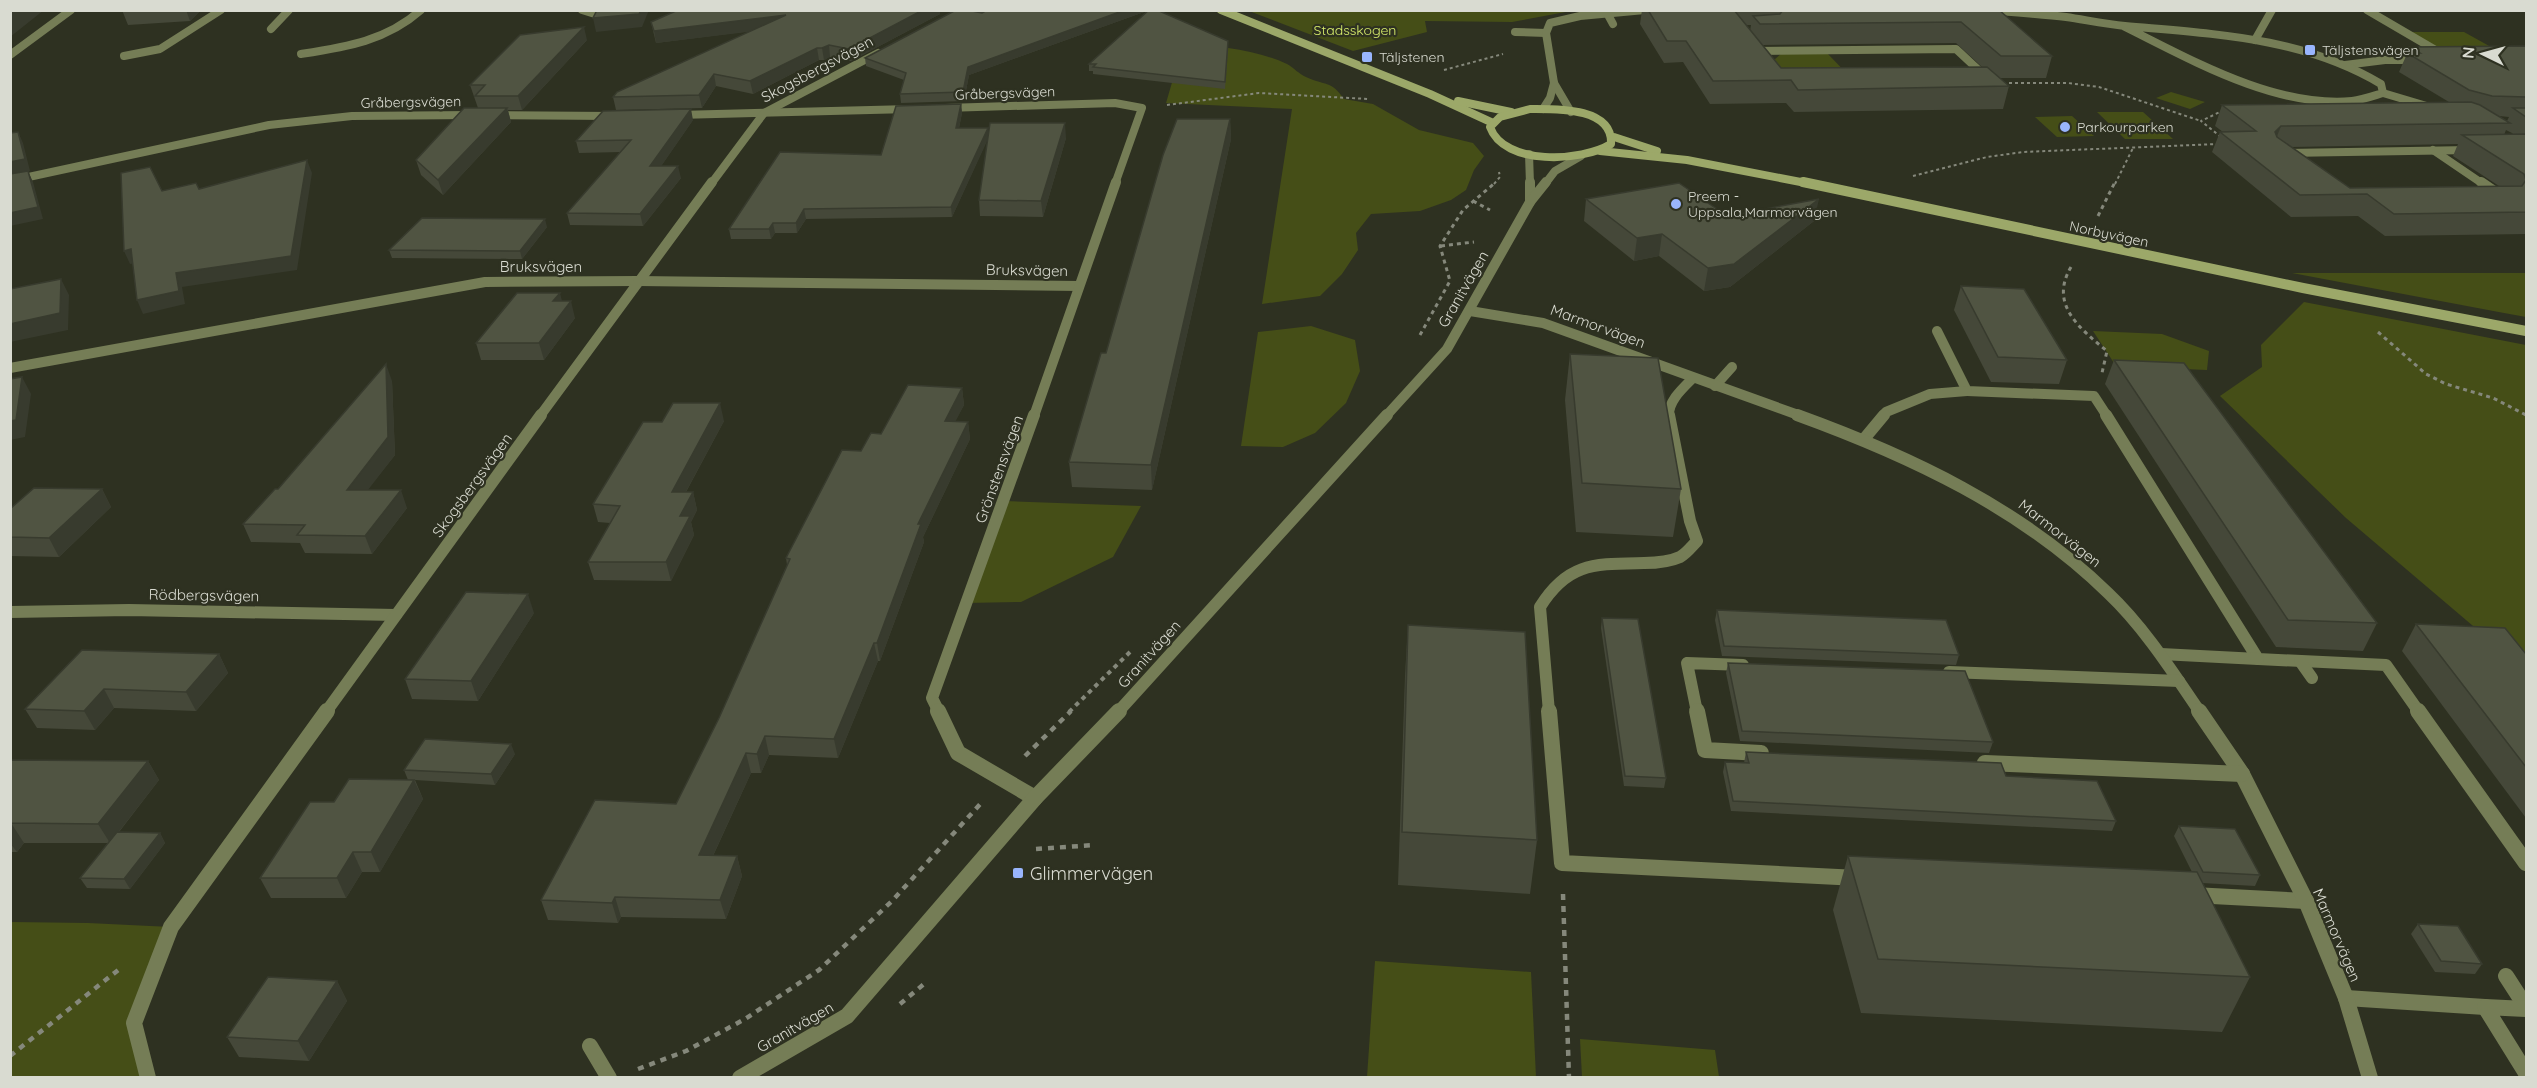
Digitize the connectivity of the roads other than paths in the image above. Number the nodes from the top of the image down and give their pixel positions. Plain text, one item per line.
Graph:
1 (71, 10) edge
2 (221, 10) edge
3 (289, 10) edge
4 (421, 10) edge
5 (582, 10) edge
6 (1221, 10) edge
7 (1645, 10) edge
8 (1993, 10) edge
9 (2272, 10) edge
10 (2367, 10) edge
11 (1607, 13) junction
12 (598, 15) edge
13 (1614, 24) dead end
14 (2123, 26) junction
15 (271, 29) dead end
16 (1515, 32) dead end
17 (1545, 33) junction
18 (2255, 40) junction
19 (888, 48) edge
20 (10, 54) edge
21 (301, 54) dead end
22 (124, 56) dead end
23 (1759, 60) edge
24 (2345, 65) junction
25 (1554, 83) junction
26 (1980, 83) edge
27 (2383, 93) junction
28 (1430, 94) junction
29 (939, 108) edge
30 (1142, 108) joint
31 (916, 109) edge
32 (2438, 109) edge
33 (1543, 110) junction
34 (1513, 112) junction
35 (1571, 112) junction
36 (764, 113) junction
37 (672, 115) edge
38 (626, 116) edge
39 (1494, 123) junction
40 (1614, 137) junction
41 (2433, 150) junction
42 (2480, 150) edge
43 (1600, 151) junction
44 (1529, 154) junction
45 (1581, 156) junction
46 (1687, 160) junction
47 (2290, 165) edge
48 (10, 181) edge
49 (2485, 201) edge
50 (1530, 202) junction
51 (638, 281) junction
52 (1079, 286) junction
53 (1470, 312) junction
54 (1937, 331) dead end
55 (2526, 331) edge
56 (1732, 367) dead end
57 (10, 368) edge
58 (1693, 378) junction
59 (1715, 386) junction
60 (1967, 391) junction
61 (1864, 439) junction
62 (10, 612) edge
63 (396, 615) junction
64 (2161, 654) junction
65 (2258, 659) junction
66 (2300, 661) junction
67 (1759, 665) edge
68 (1937, 672) edge
69 (2312, 678) dead end
70 (2179, 681) junction
71 (1775, 754) edge
72 (1975, 762) edge
73 (2242, 774) junction
74 (1035, 798) junction
75 (2526, 862) edge
76 (1869, 879) edge
77 (2176, 895) edge
78 (2306, 901) junction
79 (2506, 976) dead end
80 (2346, 998) junction
81 (2485, 1007) junction
82 (2526, 1008) edge
83 (590, 1046) dead end
84 (2526, 1073) edge
85 (148, 1077) edge
86 (609, 1077) edge
87 (741, 1077) edge
88 (2370, 1077) edge

1 - 20 street
2 - 22 street
3 - 15 street
4 - 21 street
5 - 12 street
6 - 28 street
7 - 11 street
8 - 14 street
9 - 18 street
10 - 24 street
11 - 13 street
11 - 17 street
14 - 18 street
14 - 27 street
16 - 17 street
17 - 25 street
18 - 24 street
19 - 36 street, Skogsbergsvägen
23 - 26 street
24 - 27 street
25 - 33 street
25 - 35 street
27 - 32 street
28 - 34 street
28 - 39 street
29 - 30 street, Gråbergsvägen
30 - 52 street, Grönstensvägen
31 - 36 street
33 - 34 street
33 - 35 street
34 - 39 street
35 - 40 street
36 - 37 street
36 - 51 street, Skogsbergsvägen
38 - 48 street, Gråbergsvägen
39 - 44 street
40 - 43 street
40 - 46 street, Norbyvägen
41 - 42 street
41 - 47 street
41 - 49 street
43 - 45 street
43 - 46 street, Norbyvägen
44 - 45 street
44 - 50 street, Granitvägen
45 - 50 street, Granitvägen
46 - 55 street, Norbyvägen
50 - 53 street, Granitvägen
51 - 52 street, Bruksvägen
51 - 57 street, Bruksvägen
51 - 63 street, Skogsbergsvägen
52 - 74 street, Grönstensvägen
53 - 58 street, Marmorvägen
53 - 74 street, Granitvägen
54 - 60 street
56 - 59 street
58 - 59 street, Marmorvägen
58 - 76 street
59 - 61 street, Marmorvägen
60 - 61 street
60 - 65 street
61 - 64 street, Marmorvägen
62 - 63 street, Rödbergsvägen
63 - 85 street, Skogsbergsvägen
64 - 65 street
64 - 70 street, Marmorvägen
65 - 66 street
66 - 69 street
66 - 75 street
67 - 71 street
68 - 70 street
70 - 73 street, Marmorvägen
72 - 73 street
73 - 78 street, Marmorvägen
74 - 87 street, Granitvägen
77 - 78 street
78 - 80 street, Marmorvägen
79 - 82 street
80 - 81 street
80 - 88 street, Marmorvägen
81 - 82 street
81 - 84 street
83 - 86 street

